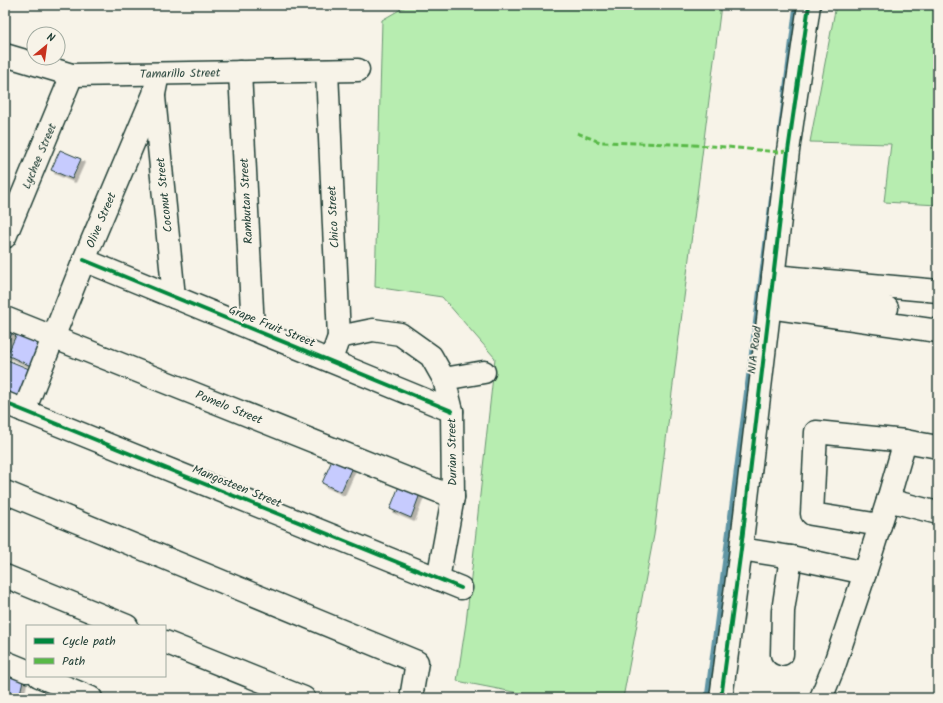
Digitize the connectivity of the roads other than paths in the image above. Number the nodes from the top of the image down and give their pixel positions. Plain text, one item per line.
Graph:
1 (809, 5) edge
2 (5, 55) edge
3 (358, 70) dead end
4 (326, 71) junction
5 (240, 72) junction
6 (72, 75) junction
7 (156, 84) junction
8 (5, 237) edge
9 (84, 260) junction
10 (771, 291) junction
11 (938, 291) edge
12 (174, 297) junction
13 (938, 316) edge
14 (5, 318) edge
15 (253, 329) junction
16 (938, 331) edge
17 (54, 336) junction
18 (339, 337) junction
19 (330, 361) junction
20 (484, 372) dead end
21 (444, 379) junction
22 (14, 407) edge
23 (452, 411) junction
24 (905, 441) junction
25 (938, 446) edge
26 (5, 492) edge
27 (453, 497) junction
28 (888, 500) junction
29 (937, 510) edge
30 (880, 525) junction
31 (741, 549) junction
32 (791, 557) junction
33 (864, 573) junction
34 (5, 576) edge
35 (438, 578) junction
36 (461, 588) dead end
37 (125, 625) edge
38 (166, 642) edge
39 (782, 654) dead end
40 (5, 662) edge
41 (26, 671) edge
42 (41, 677) edge
43 (91, 698) edge
44 (304, 698) edge
45 (411, 698) edge
46 (721, 698) edge
47 (821, 698) edge

1 - 10 street, NIA Road
2 - 6 street, Tamarillo Street
3 - 4 street, Tamarillo Street
4 - 5 street, Tamarillo Street
4 - 18 street, Chico Street
5 - 7 street, Tamarillo Street
5 - 15 street, Rambutan Street
6 - 7 street, Tamarillo Street
6 - 8 street, Lychee Street
7 - 9 street, Olive Street
7 - 12 street, Coconut Street
9 - 12 street, Grape Fruit Street
9 - 17 street, Olive Street
10 - 11 street
10 - 13 street
10 - 16 street
10 - 31 street, NIA Road
12 - 15 street, Grape Fruit Street
14 - 17 street, Pomelo Street
15 - 19 street, Grape Fruit Street
17 - 22 street, Olive Street
17 - 27 street, Pomelo Street
18 - 19 street, Chico Street
18 - 21 street, Durian Street
19 - 23 street, Grape Fruit Street
20 - 21 street
21 - 23 street, Durian Street
22 - 35 street, Mangosteen Street
23 - 27 street, Durian Street
24 - 25 street
24 - 28 street
24 - 30 street
26 - 45 street
27 - 35 street, Durian Street
28 - 29 street
28 - 30 street
30 - 33 street
31 - 32 street
31 - 46 street, NIA Road
32 - 33 street
32 - 39 street
33 - 47 street
34 - 37 street
35 - 36 street, Mangosteen Street
38 - 44 street
40 - 41 street
42 - 43 street

